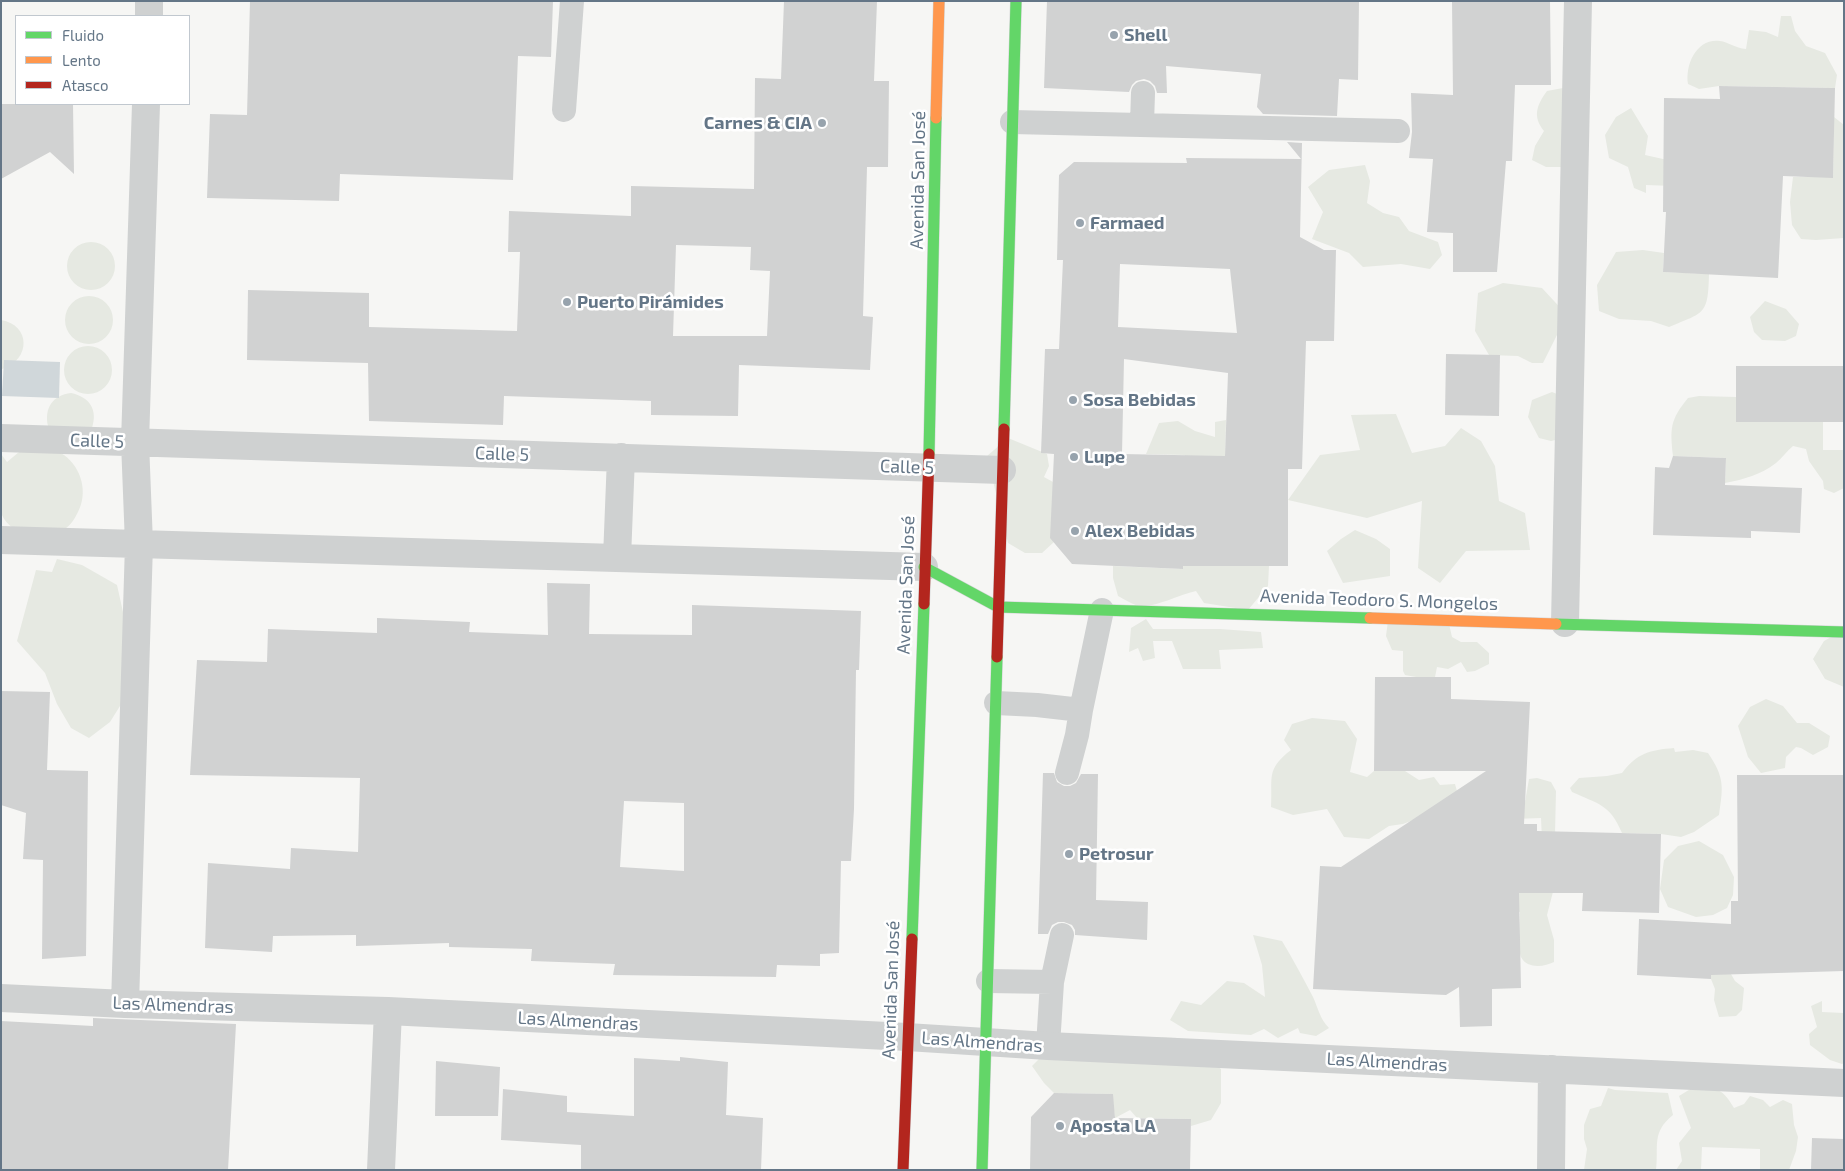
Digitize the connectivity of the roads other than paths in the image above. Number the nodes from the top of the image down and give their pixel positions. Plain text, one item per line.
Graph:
1 (149, 1) edge
2 (572, 1) edge
3 (939, 1) edge
4 (1016, 1) edge
5 (1578, 1) edge
6 (148, 15) edge
7 (1143, 92) dead end
8 (146, 105) edge
9 (564, 110) dead end
10 (1012, 122) junction
11 (1142, 124) junction
12 (1398, 131) dead end
13 (1, 438) edge
14 (135, 442) junction
15 (622, 457) junction
16 (929, 468) junction
17 (1002, 470) junction
18 (1, 540) edge
19 (139, 544) junction
20 (616, 558) junction
21 (924, 567) junction
22 (998, 607) junction
23 (1102, 610) junction
24 (1566, 623) junction
25 (1844, 632) edge
26 (996, 703) junction
27 (1080, 710) junction
28 (1067, 773) dead end
29 (1062, 935) dead end
30 (988, 981) junction
31 (1052, 982) junction
32 (1, 998) edge
33 (125, 1004) junction
34 (388, 1011) junction
35 (907, 1037) junction
36 (986, 1043) junction
37 (1048, 1046) junction
38 (1552, 1069) junction
39 (1844, 1083) edge
40 (381, 1170) edge
41 (903, 1170) edge
42 (982, 1170) edge
43 (1551, 1170) edge

1 - 6 street
2 - 9 lane
3 - 16 street, Avenida San José
4 - 10 street
5 - 24 street
7 - 11 lane
8 - 14 street
10 - 11 lane
10 - 17 street
11 - 12 lane
13 - 14 street, Calle 5
14 - 15 street, Calle 5
14 - 19 street
15 - 16 street, Calle 5
15 - 20 street
16 - 17 street, Calle 5
16 - 21 street, Avenida San José
17 - 22 street
18 - 19 street
19 - 20 street
19 - 33 street
20 - 21 street
21 - 22 street, Avenida Teodoro S. Mongelos
21 - 35 street, Avenida San José
22 - 23 street, Avenida Teodoro S. Mongelos
22 - 26 street
23 - 24 street, Avenida Teodoro S. Mongelos
23 - 27 lane
24 - 25 street, Avenida Teodoro S. Mongelos
26 - 27 lane
26 - 30 street
27 - 28 lane
29 - 31 lane
30 - 31 lane
30 - 36 street
31 - 37 lane
32 - 33 street, Las Almendras
33 - 34 street, Las Almendras
34 - 35 street, Las Almendras
34 - 40 street
35 - 36 street, Las Almendras
35 - 41 street, Avenida San José
36 - 37 street, Las Almendras
36 - 42 street
37 - 38 street, Las Almendras
38 - 39 street, Las Almendras
38 - 43 street

